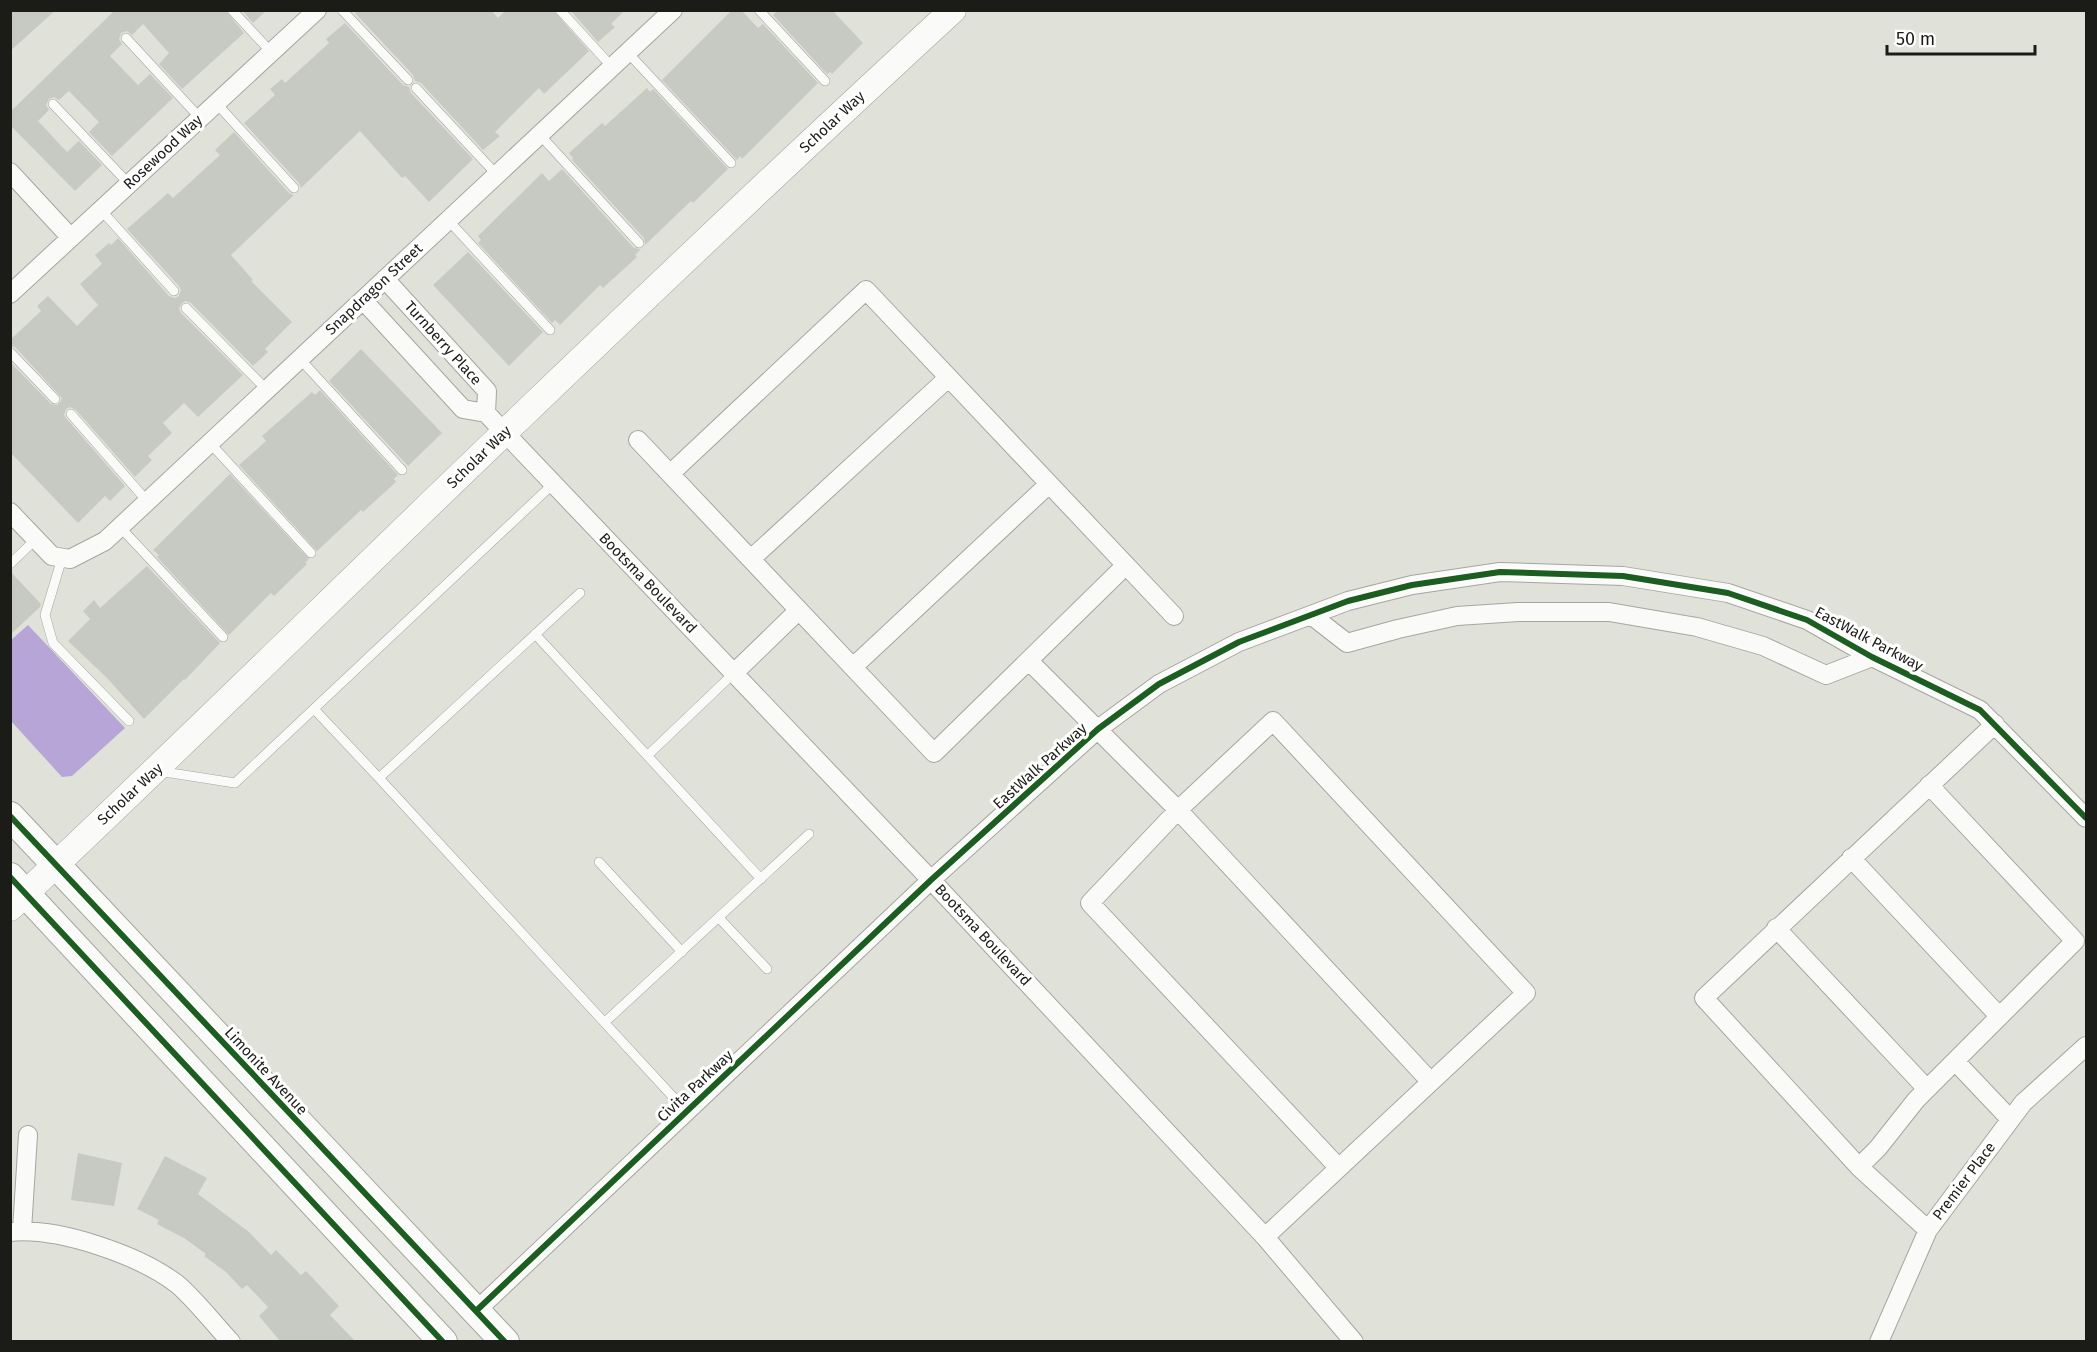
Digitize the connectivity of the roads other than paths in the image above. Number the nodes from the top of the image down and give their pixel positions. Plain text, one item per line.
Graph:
1 (232, 10) edge
2 (316, 10) edge
3 (342, 10) edge
4 (560, 10) edge
5 (673, 10) edge
6 (759, 10) edge
7 (953, 10) edge
8 (126, 38) dead end
9 (271, 52) junction
10 (628, 53) junction
11 (612, 67) junction
12 (408, 80) dead end
13 (825, 81) dead end
14 (416, 88) dead end
15 (216, 103) junction
16 (53, 104) dead end
17 (200, 118) junction
18 (540, 135) junction
19 (731, 163) dead end
20 (10, 172) edge
21 (497, 175) junction
22 (129, 184) junction
23 (294, 188) dead end
24 (101, 210) junction
25 (448, 220) junction
26 (71, 238) junction
27 (639, 243) dead end
28 (385, 279) junction
29 (174, 291) dead end
30 (10, 294) edge
31 (363, 300) junction
32 (186, 308) dead end
33 (550, 330) dead end
34 (10, 352) edge
35 (300, 359) junction
36 (948, 378) junction
37 (267, 390) junction
38 (55, 399) dead end
39 (486, 412) junction
40 (71, 414) dead end
41 (504, 433) junction
42 (638, 440) dead end
43 (210, 443) junction
44 (402, 470) dead end
45 (670, 474) junction
46 (553, 484) junction
47 (1049, 484) junction
48 (147, 501) junction
49 (10, 512) edge
50 (120, 527) junction
51 (36, 539) junction
52 (311, 553) dead end
53 (66, 559) junction
54 (751, 559) junction
55 (10, 564) edge
56 (1126, 566) junction
57 (580, 593) dead end
58 (799, 610) junction
59 (1311, 615) junction
60 (1174, 616) dead end
61 (535, 634) junction
62 (223, 637) dead end
63 (1872, 657) junction
64 (1029, 661) junction
65 (853, 667) junction
66 (734, 673) junction
67 (314, 709) junction
68 (129, 721) dead end
69 (1995, 724) junction
70 (1098, 729) junction
71 (648, 755) junction
72 (155, 771) junction
73 (379, 778) junction
74 (1929, 785) junction
75 (1178, 810) junction
76 (10, 816) edge
77 (2086, 818) edge
78 (809, 834) dead end
79 (1851, 858) junction
80 (599, 862) dead end
81 (56, 865) junction
82 (761, 879) junction
83 (931, 880) junction
84 (16, 893) edge
85 (719, 918) junction
86 (1776, 928) junction
87 (682, 952) junction
88 (767, 969) dead end
89 (1999, 1016) junction
90 (605, 1022) junction
91 (2086, 1046) edge
92 (1955, 1061) junction
93 (1430, 1081) junction
94 (1927, 1089) junction
95 (686, 1111) junction
96 (2010, 1119) junction
97 (28, 1135) dead end
98 (1338, 1167) junction
99 (1859, 1167) junction
100 (1928, 1230) junction
101 (16, 1231) edge
102 (1264, 1237) junction
103 (476, 1311) junction
104 (231, 1341) edge
105 (442, 1341) edge
106 (465, 1341) edge
107 (505, 1341) edge
108 (1354, 1341) edge
109 (1878, 1341) edge

1 - 9 lane
2 - 9 street, Rosewood Way
3 - 12 lane
4 - 11 lane
5 - 10 street, Snapdragon Street
6 - 13 lane
7 - 41 street, Scholar Way
8 - 17 lane
9 - 15 street, Rosewood Way
10 - 11 street, Snapdragon Street
10 - 19 lane
11 - 18 street, Snapdragon Street
14 - 21 lane
15 - 17 street, Rosewood Way
15 - 23 lane
16 - 22 lane
17 - 22 street, Rosewood Way
18 - 21 street, Snapdragon Street
18 - 27 lane
20 - 26 street
21 - 25 street, Snapdragon Street
22 - 24 street, Rosewood Way
24 - 26 street, Rosewood Way
24 - 29 lane
25 - 28 street, Snapdragon Street
25 - 33 lane
26 - 30 street, Rosewood Way
28 - 31 street, Snapdragon Street
28 - 39 street, Turnberry Place
31 - 35 street, Snapdragon Street
31 - 39 street, Turnberry Place
32 - 37 lane
34 - 38 lane
35 - 37 street, Snapdragon Street
35 - 44 lane
36 - 45 street
36 - 47 street
36 - 54 street
37 - 43 street, Snapdragon Street
39 - 41 street
40 - 48 lane
41 - 46 street, Bootsma Boulevard
41 - 72 street, Scholar Way
42 - 45 street
43 - 48 street, Snapdragon Street
43 - 52 lane
45 - 54 street
46 - 66 street, Bootsma Boulevard
46 - 67 lane
47 - 56 street
47 - 65 street
48 - 50 street, Snapdragon Street
49 - 51 street
50 - 53 street, Snapdragon Street
50 - 62 lane
51 - 53 street
51 - 55 lane
53 - 68 lane
54 - 58 street
56 - 60 street
56 - 64 street
57 - 61 lane
58 - 65 street
58 - 66 street
59 - 63 street, EastWalk Parkway
59 - 63 street, EastWalk Parkway
59 - 70 street, EastWalk Parkway
61 - 71 lane
61 - 73 lane
63 - 69 street, EastWalk Parkway
64 - 65 street
64 - 70 street
66 - 71 lane
66 - 83 street, Bootsma Boulevard
67 - 72 lane
67 - 73 lane
69 - 74 street
69 - 77 street, EastWalk Parkway
70 - 75 street
70 - 83 street, EastWalk Parkway
71 - 82 lane
72 - 81 street, Scholar Way
73 - 90 lane
74 - 79 street
74 - 89 street
75 - 93 street
75 - 93 street
75 - 98 street
76 - 81 main road, Limonite Avenue
78 - 82 lane
79 - 86 street
79 - 89 street
80 - 87 lane
81 - 84 street, Scholar Way
81 - 103 main road, Limonite Avenue
82 - 85 lane
83 - 95 street, Civita Parkway
83 - 102 street, Bootsma Boulevard
84 - 105 main road
85 - 87 lane
85 - 88 lane
86 - 94 street
86 - 99 street
87 - 90 lane
89 - 92 street
90 - 95 lane
91 - 96 street, Premier Place
92 - 94 street
92 - 96 street
93 - 98 street
94 - 99 street
95 - 103 street, Civita Parkway
96 - 100 street, Premier Place
97 - 101 street
98 - 102 street
99 - 100 street
100 - 109 street, Premier Place
101 - 104 street
102 - 108 street, Bootsma Boulevard
103 - 107 main road, Limonite Avenue
105 - 106 main road

